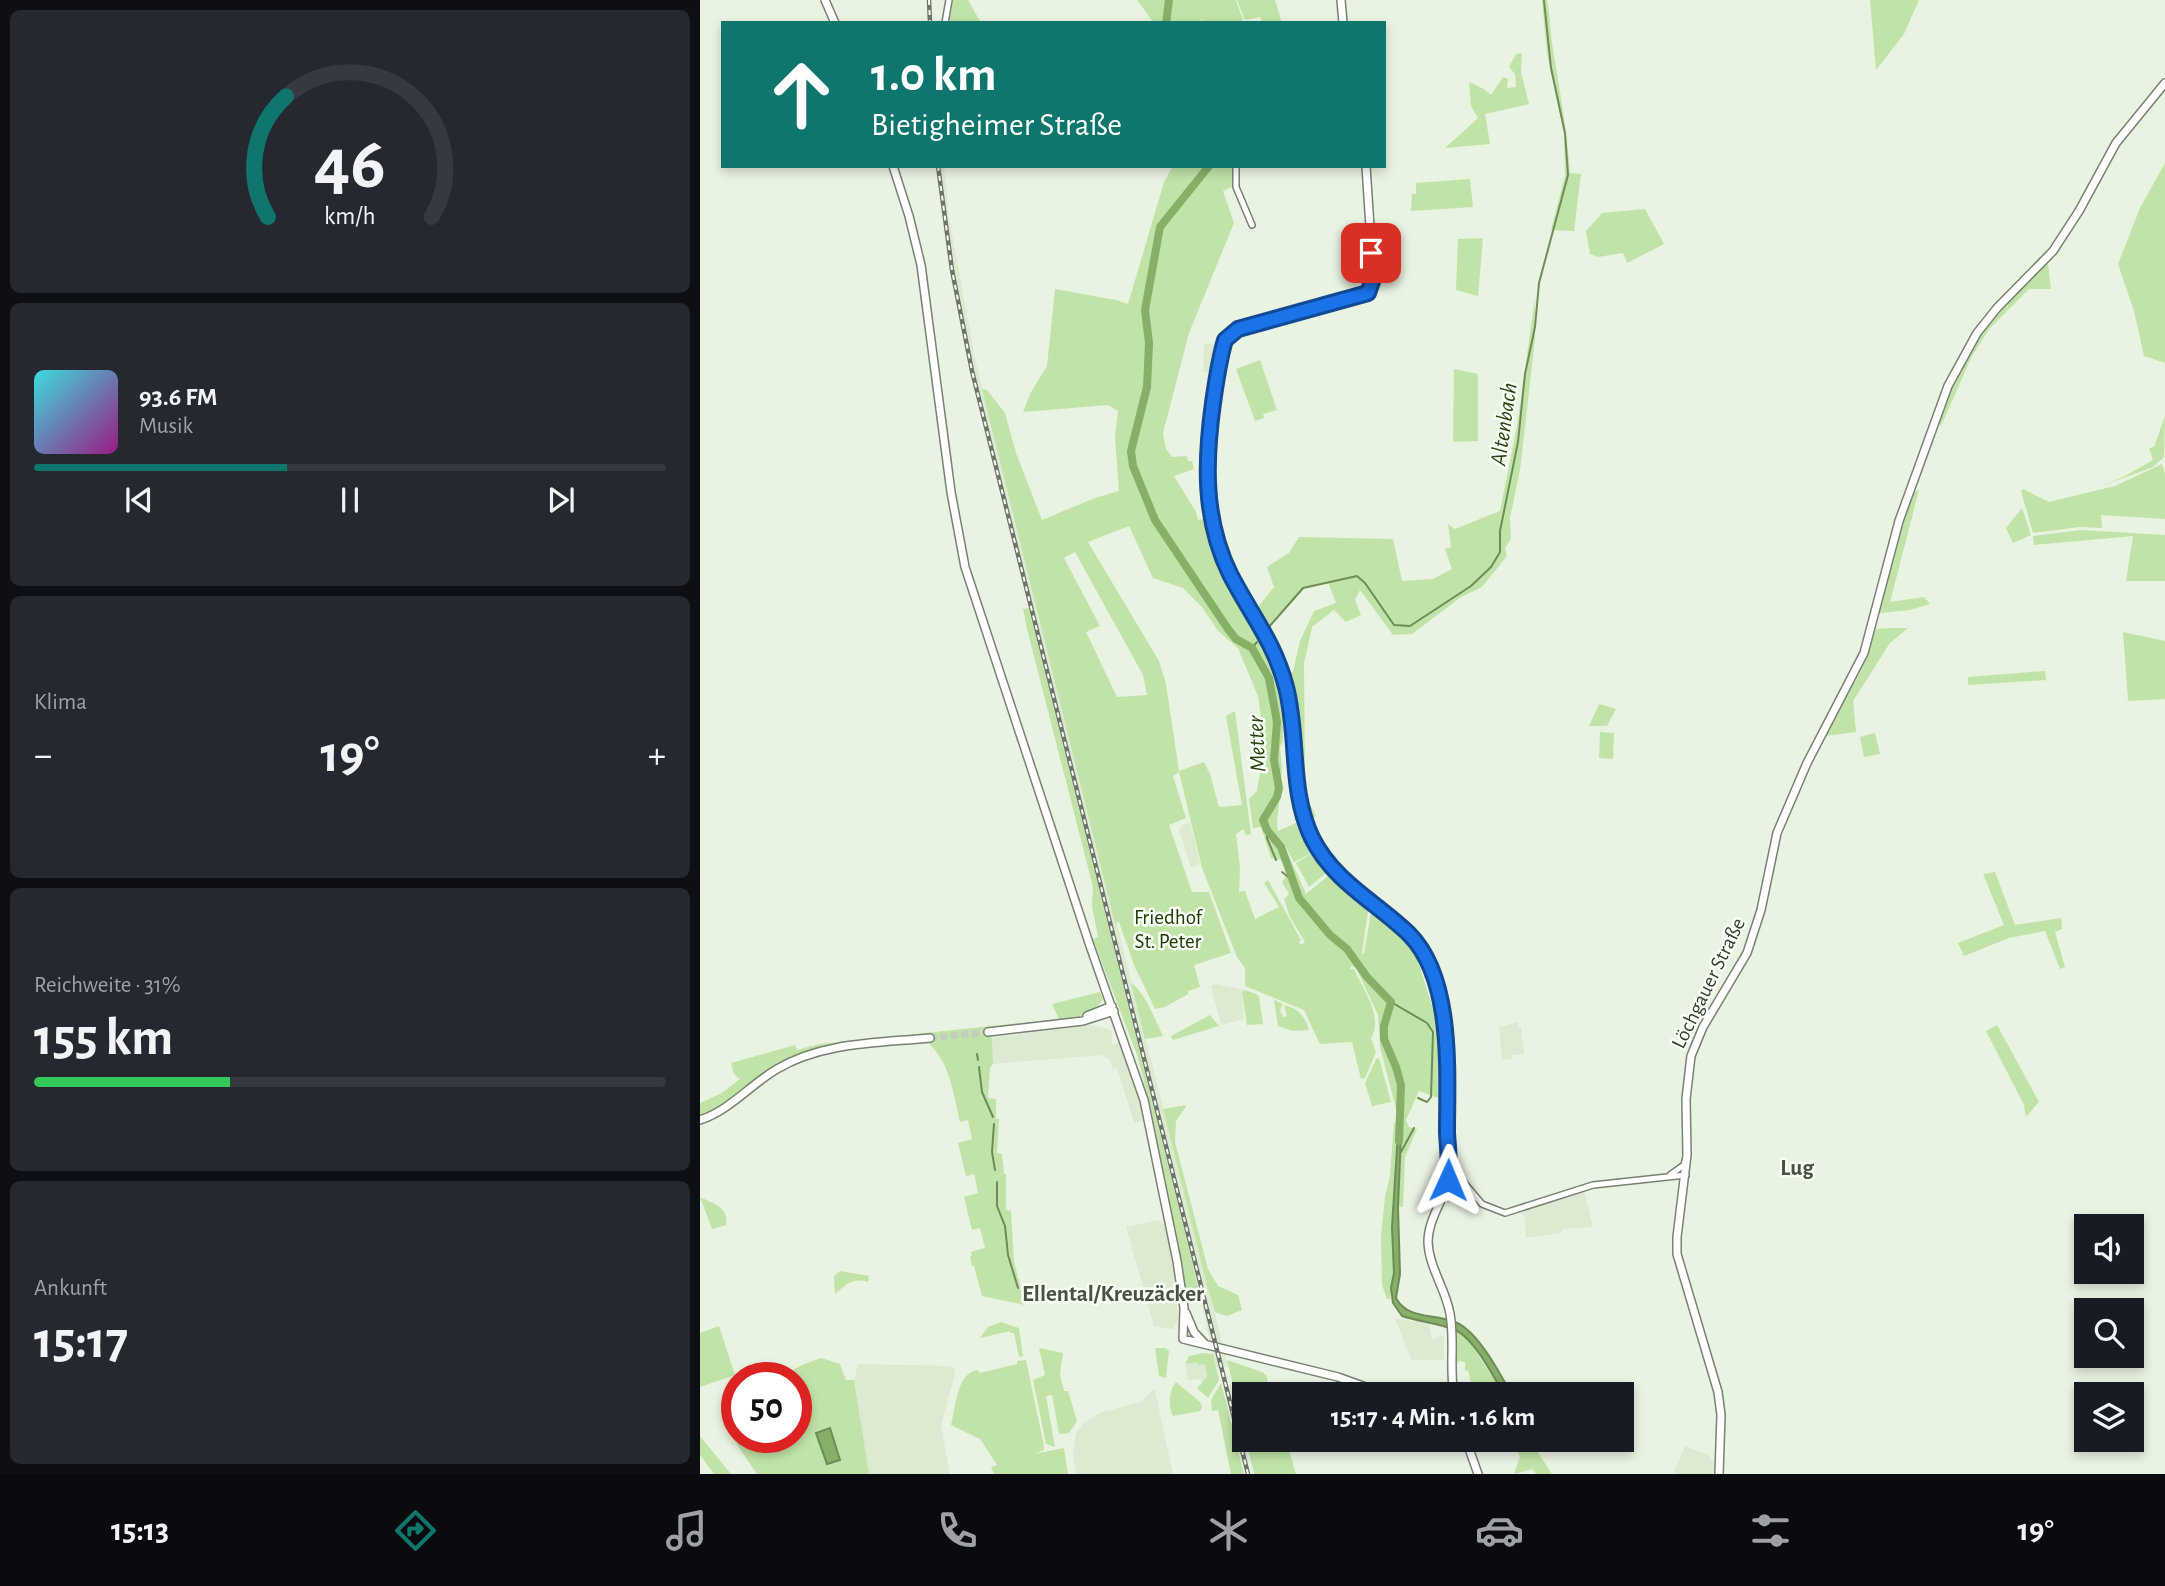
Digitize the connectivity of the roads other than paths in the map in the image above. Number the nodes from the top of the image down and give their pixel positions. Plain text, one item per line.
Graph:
1 (825, 0) edge
2 (949, 0) edge
3 (1341, 0) edge
4 (834, 21) edge
5 (945, 21) edge
6 (1343, 21) edge
7 (2165, 83) edge
8 (894, 168) edge
9 (1236, 168) edge
10 (1366, 168) edge
11 (1252, 225) dead end
12 (1106, 990) junction
13 (1113, 1008) junction
14 (1098, 1014) junction
15 (1120, 1026) junction
16 (988, 1032) tunnel mouth
17 (930, 1038) tunnel mouth
18 (700, 1120) edge
19 (1687, 1155) junction
20 (1670, 1175) junction
21 (1686, 1175) junction
22 (1448, 1177) junction
23 (1184, 1308) junction
24 (1206, 1345) junction
25 (1352, 1382) edge
26 (1453, 1382) edge
27 (1470, 1452) edge
28 (1478, 1474) edge
29 (1722, 1474) edge

1 - 4 main road
2 - 5 street
3 - 6 main road
7 - 19 main road, Löchgauer Straße
8 - 12 main road
9 - 11 street
10 - 22 main road
12 - 13 main road
12 - 14 main road
13 - 14 main road
13 - 15 main road
14 - 15 main road
14 - 16 main road
15 - 23 main road
17 - 18 main road
19 - 20 street
19 - 21 main road, Löchgauer Straße
20 - 21 street
20 - 22 street
21 - 29 main road, Löchgauer Straße
22 - 26 main road
23 - 24 main road
23 - 24 main road
24 - 25 main road
27 - 28 main road

